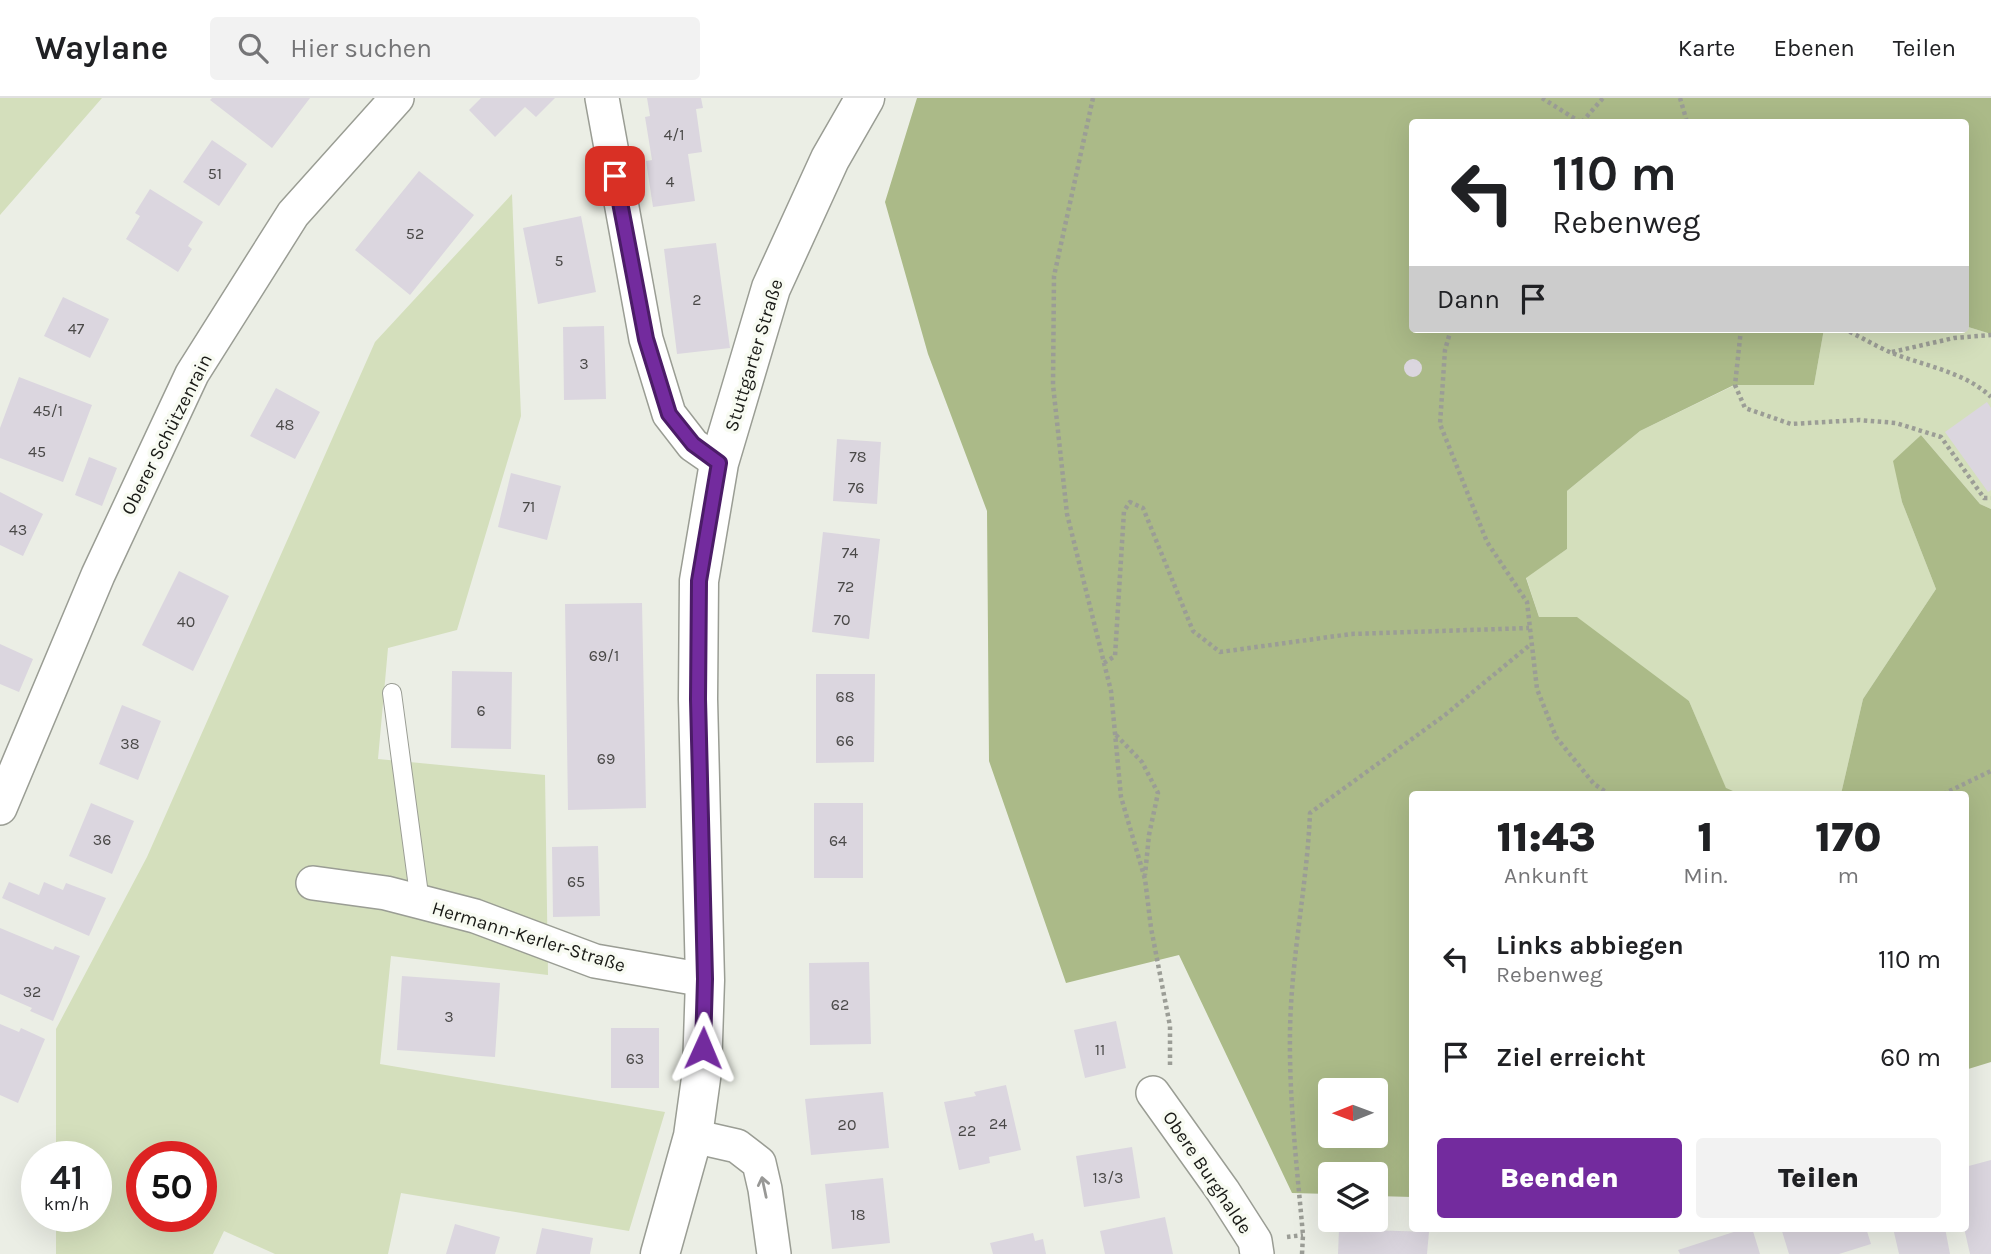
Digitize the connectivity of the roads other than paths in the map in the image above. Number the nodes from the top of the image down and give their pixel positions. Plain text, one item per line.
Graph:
1 (397, 98) edge
2 (602, 98) edge
3 (865, 98) edge
4 (719, 463) junction
5 (392, 693) dead end
6 (0, 808) edge
7 (313, 883) dead end
8 (420, 902) junction
9 (705, 979) junction
10 (1163, 1106) road end
11 (693, 1136) junction
12 (660, 1254) edge
13 (775, 1254) edge
14 (1257, 1254) edge

1 - 6 street, Oberer Schützenrain
2 - 4 street
3 - 4 main road, Stuttgarter Straße
4 - 9 main road, Stuttgarter Straße
5 - 8 lane
7 - 8 street, Hermann-Kerler-Straße
8 - 9 street, Hermann-Kerler-Straße
9 - 11 main road, Stuttgarter Straße
10 - 14 street, Obere Burghalde
11 - 12 main road, Stuttgarter Straße
13 -> 11 street

